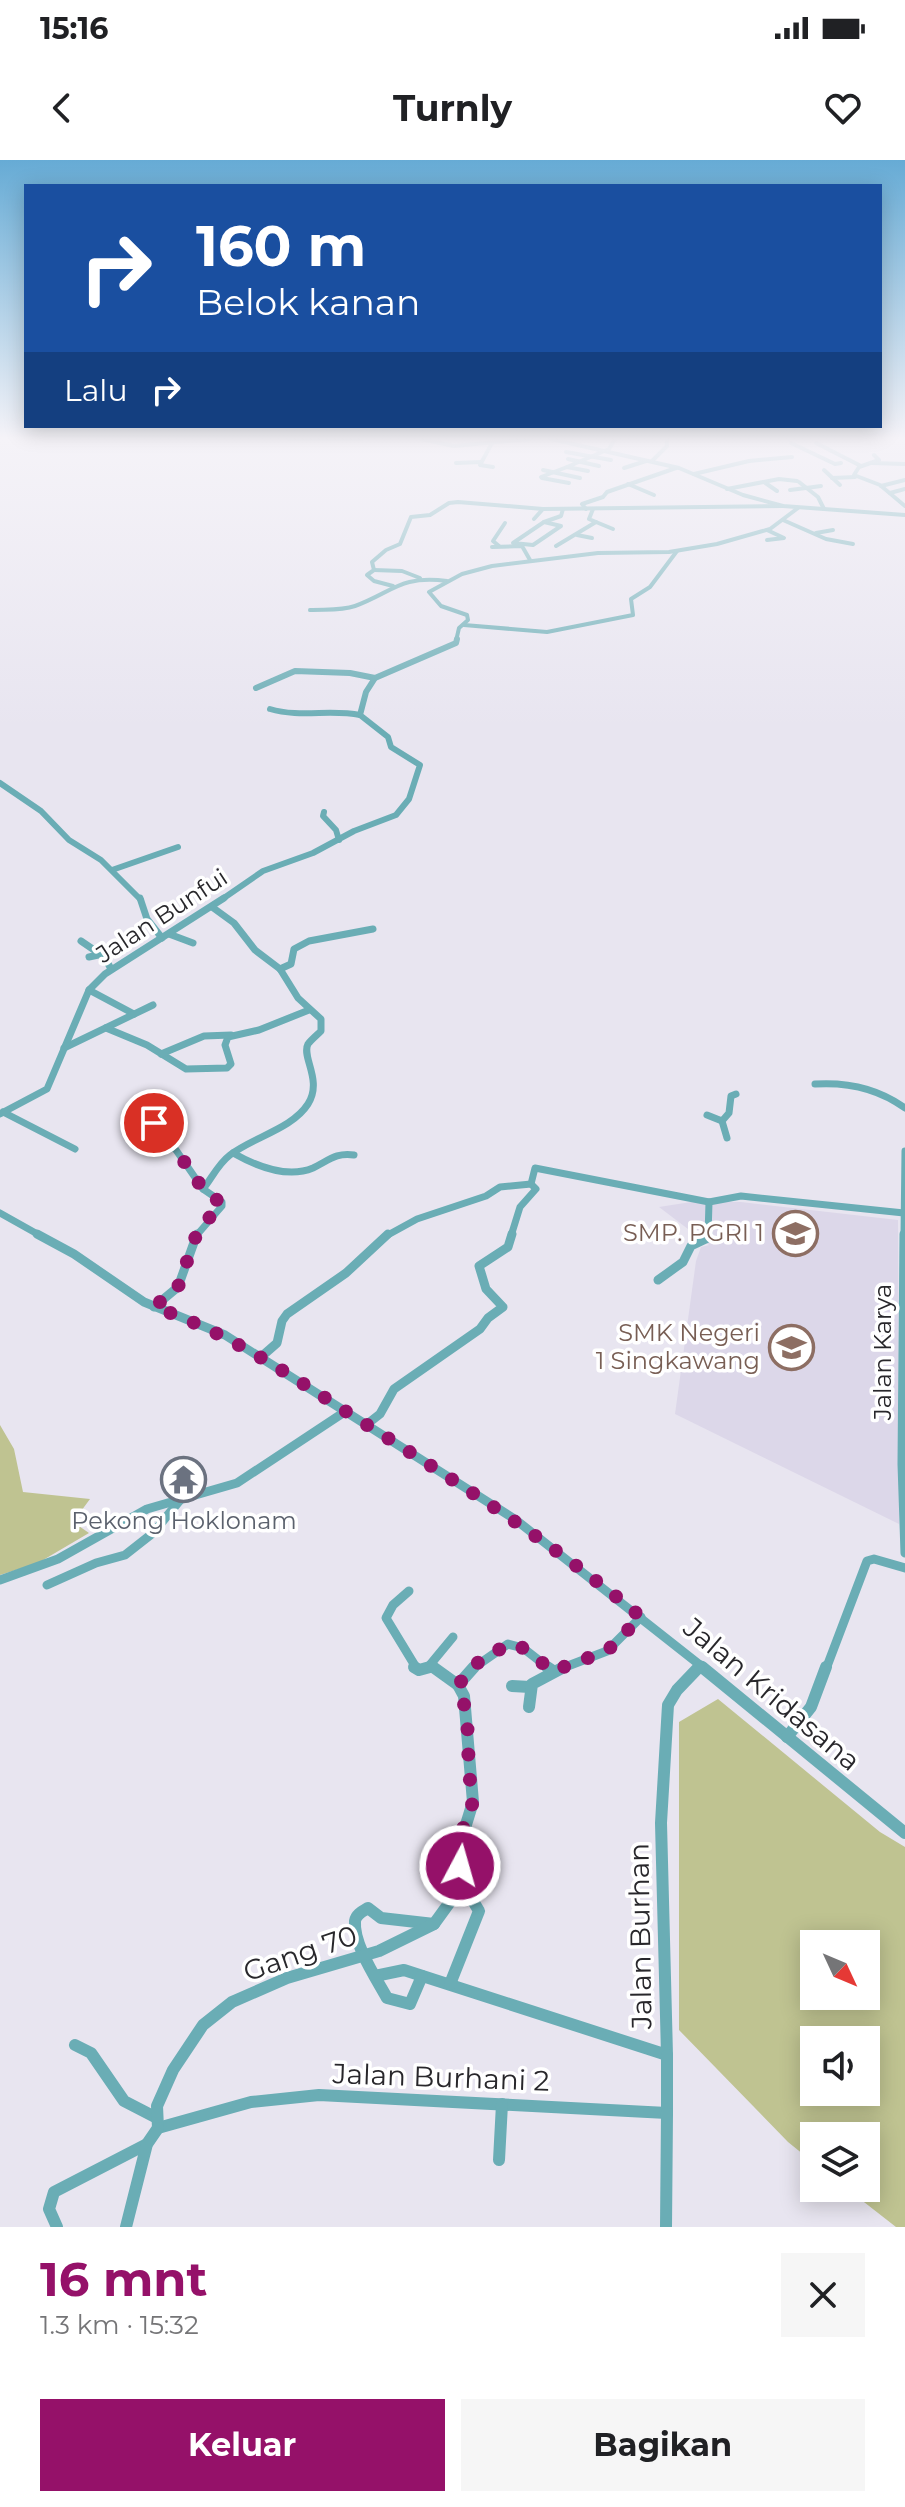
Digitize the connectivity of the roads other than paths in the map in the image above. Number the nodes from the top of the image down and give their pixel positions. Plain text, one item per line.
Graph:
1 (403, 535) edge
2 (497, 535) edge
3 (521, 535) edge
4 (533, 535) edge
5 (576, 535) edge
6 (578, 535) edge
7 (744, 535) edge
8 (779, 535) edge
9 (820, 535) edge
10 (544, 537) joint
11 (592, 538) dead end
12 (767, 540) dead end
13 (853, 544) dead end
14 (500, 546) junction
15 (522, 546) junction
16 (556, 546) dead end
17 (492, 547) dead end
18 (677, 551) junction
19 (530, 560) junction
20 (374, 570) junction
21 (421, 578) junction
22 (447, 581) junction
23 (393, 586) junction
24 (310, 610) dead end
25 (466, 622) junction
26 (375, 678) junction
27 (256, 688) dead end
28 (270, 709) dead end
29 (360, 715) junction
30 (0, 783) edge
31 (324, 812) dead end
32 (339, 840) junction
33 (178, 847) dead end
34 (112, 870) junction
35 (212, 907) junction
36 (373, 929) dead end
37 (165, 936) junction
38 (81, 941) dead end
39 (193, 943) dead end
40 (100, 954) junction
41 (89, 957) dead end
42 (111, 969) junction
43 (280, 969) junction
44 (89, 990) junction
45 (153, 1005) dead end
46 (309, 1010) junction
47 (134, 1014) junction
48 (106, 1028) junction
49 (232, 1036) junction
50 (63, 1048) junction
51 (161, 1054) junction
52 (815, 1084) dead end
53 (736, 1094) dead end
54 (905, 1108) edge
55 (2, 1113) edge
56 (707, 1115) dead end
57 (722, 1121) junction
58 (154, 1123) dead end
59 (727, 1138) dead end
60 (75, 1149) dead end
61 (905, 1151) edge
62 (233, 1153) junction
63 (354, 1155) dead end
64 (531, 1184) junction
65 (203, 1189) junction
66 (709, 1202) junction
67 (0, 1213) edge
68 (904, 1213) edge
69 (658, 1280) dead end
70 (904, 1306) edge
71 (154, 1307) junction
72 (261, 1357) junction
73 (346, 1411) junction
74 (366, 1425) junction
75 (182, 1498) junction
76 (905, 1553) edge
77 (905, 1568) edge
78 (0, 1580) edge
79 (47, 1585) dead end
80 (409, 1591) dead end
81 (641, 1617) junction
82 (453, 1637) dead end
83 (701, 1665) junction
84 (429, 1666) junction
85 (553, 1671) junction
86 (458, 1685) junction
87 (512, 1686) dead end
88 (530, 1687) junction
89 (529, 1707) dead end
90 (787, 1737) junction
91 (905, 1833) edge
92 (463, 1884) junction
93 (434, 1924) junction
94 (364, 1957) junction
95 (375, 1976) junction
96 (422, 1976) junction
97 (450, 1984) junction
98 (75, 2045) dead end
99 (667, 2055) junction
100 (502, 2104) junction
101 (667, 2113) junction
102 (156, 2122) junction
103 (147, 2144) junction
104 (499, 2160) dead end
105 (57, 2227) edge
106 (126, 2227) edge
107 (666, 2227) edge

1 - 20 street
2 - 14 street
3 - 15 street
4 - 10 street
5 - 16 street
6 - 11 street
7 - 18 street
8 - 12 street
9 - 13 street
10 - 15 street
14 - 15 street
14 - 17 street
15 - 19 street
18 - 19 street
18 - 25 street
19 - 22 street
20 - 21 street
20 - 23 street
21 - 22 street
21 - 23 street
22 - 25 street
23 - 24 street
25 - 26 street
26 - 27 street
26 - 29 street
28 - 29 street
29 - 32 street, Jalan Bunfui
30 - 34 street
31 - 32 street
32 - 35 street, Jalan Bunfui
33 - 34 street
34 - 37 street
35 - 37 street, Jalan Bunfui
35 - 43 street
36 - 43 street
37 - 39 street
37 - 42 street, Jalan Bunfui
38 - 40 street
40 - 41 street
40 - 42 street
42 - 44 street, Jalan Bunfui
43 - 46 street
44 - 47 street
44 - 50 street, Jalan Bunfui
45 - 47 street
46 - 49 street
46 - 62 street
47 - 48 street
48 - 50 street
48 - 51 street
49 - 51 street
49 - 51 street
50 - 55 street, Jalan Bunfui
52 - 54 street
53 - 57 street
55 - 60 street
56 - 57 street
57 - 59 street
58 - 65 street
61 - 68 street, Jalan Karya
62 - 63 street
62 - 65 street
64 - 66 street
64 - 72 street
64 - 74 street
65 - 71 street
66 - 68 street
66 - 69 street
67 - 71 street, Jalan Kridasana
68 - 70 street, Jalan Karya
70 - 76 street, Jalan Karya
71 - 72 street, Jalan Kridasana
72 - 73 street, Jalan Kridasana
73 - 74 street, Jalan Kridasana
73 - 75 street
74 - 81 street, Jalan Kridasana
75 - 78 street
75 - 79 street
77 - 90 street
80 - 84 street
81 - 83 street, Jalan Kridasana
81 - 85 street
82 - 84 street
83 - 90 street, Jalan Kridasana
83 - 99 street, Jalan Burhan
84 - 86 street
85 - 86 street
85 - 88 street
86 - 92 street
87 - 88 street
88 - 89 street
90 - 91 street, Jalan Kridasana
92 - 93 street
92 - 97 street
93 - 94 street, Gang 70
93 - 94 street
94 - 95 street
94 - 102 street, Gang 70
95 - 96 street, Jalan Burhan
95 - 96 street
96 - 97 street, Jalan Burhan
97 - 99 street, Jalan Burhan
98 - 102 street
99 - 101 street
100 - 101 street, Jalan Burhani 2
100 - 102 street, Jalan Burhani 2
100 - 104 street
101 - 107 street
102 - 103 street, Gang 70
103 - 105 street
103 - 106 street

